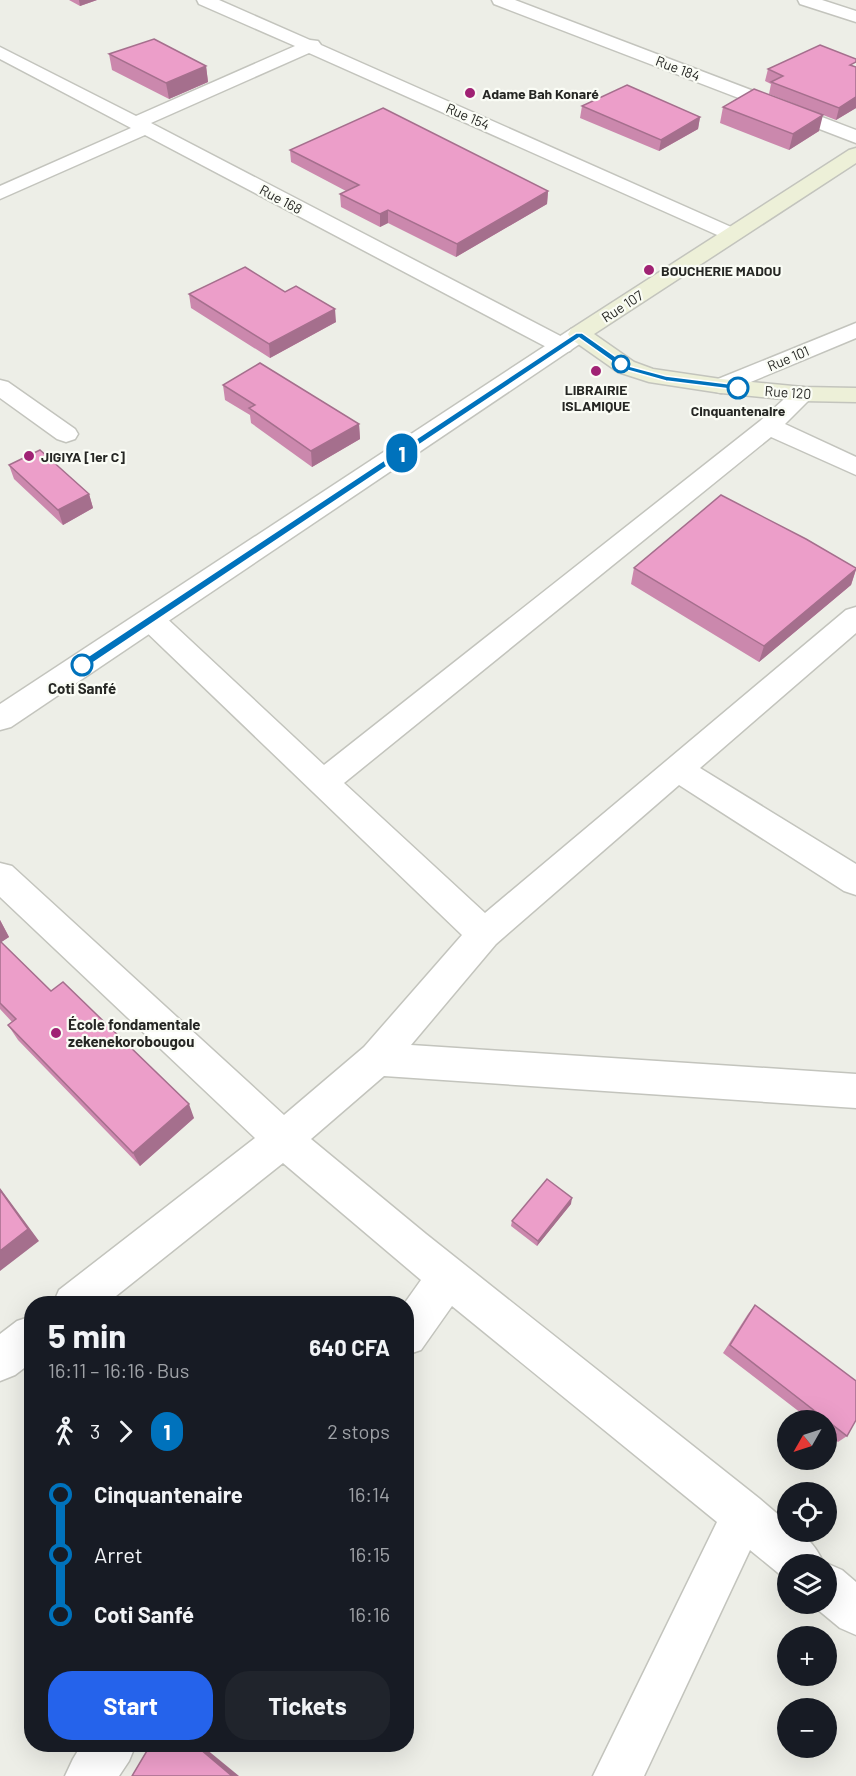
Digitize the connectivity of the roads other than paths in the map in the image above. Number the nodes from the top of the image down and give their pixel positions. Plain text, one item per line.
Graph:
1 (205, 0) edge
2 (500, 0) edge
3 (806, 0) edge
4 (856, 17) edge
5 (312, 45) junction
6 (0, 51) edge
7 (141, 126) junction
8 (856, 137) edge
9 (856, 154) edge
10 (0, 193) edge
11 (731, 234) junction
12 (856, 330) edge
13 (570, 340) junction
14 (721, 386) junction
15 (0, 387) edge
16 (802, 394) junction
17 (856, 395) edge
18 (769, 426) junction
19 (66, 434) dead end
20 (856, 466) edge
21 (856, 617) edge
22 (151, 620) junction
23 (0, 719) edge
24 (678, 769) junction
25 (324, 783) junction
26 (0, 876) edge
27 (856, 881) edge
28 (484, 934) junction
29 (377, 1059) junction
30 (856, 1091) edge
31 (284, 1139) junction
32 (448, 1277) junction
33 (83, 1296) edge
34 (414, 1324) edge
35 (24, 1342) edge
36 (0, 1360) edge
37 (744, 1515) junction
38 (789, 1554) edge
39 (837, 1596) edge
40 (856, 1612) edge
41 (106, 1752) edge
42 (90, 1776) edge
43 (618, 1776) edge

1 - 5 street, Rue 154
2 - 8 street, Rue 184
3 - 4 street
5 - 7 street
5 - 11 street, Rue 154
6 - 7 street, Rue 168
7 - 10 street
7 - 13 street, Rue 168
9 - 11 main road, Rue 107
11 - 13 main road, Rue 107
12 - 14 street, Rue 101
13 - 14 main road, Rue 120
13 - 22 street, Rue 107
14 - 16 main road, Rue 120
15 - 19 street
16 - 17 main road, Rue 120
16 - 18 street
18 - 20 street
18 - 25 street
21 - 24 street
22 - 23 street, Rue 107
22 - 25 street
24 - 27 street
24 - 28 street
25 - 28 street
26 - 31 street
28 - 29 street
29 - 30 street
29 - 31 street
31 - 32 street
31 - 33 street
32 - 34 street
32 - 37 street
35 - 36 street
37 - 38 street
37 - 43 street
39 - 40 street
41 - 42 street

